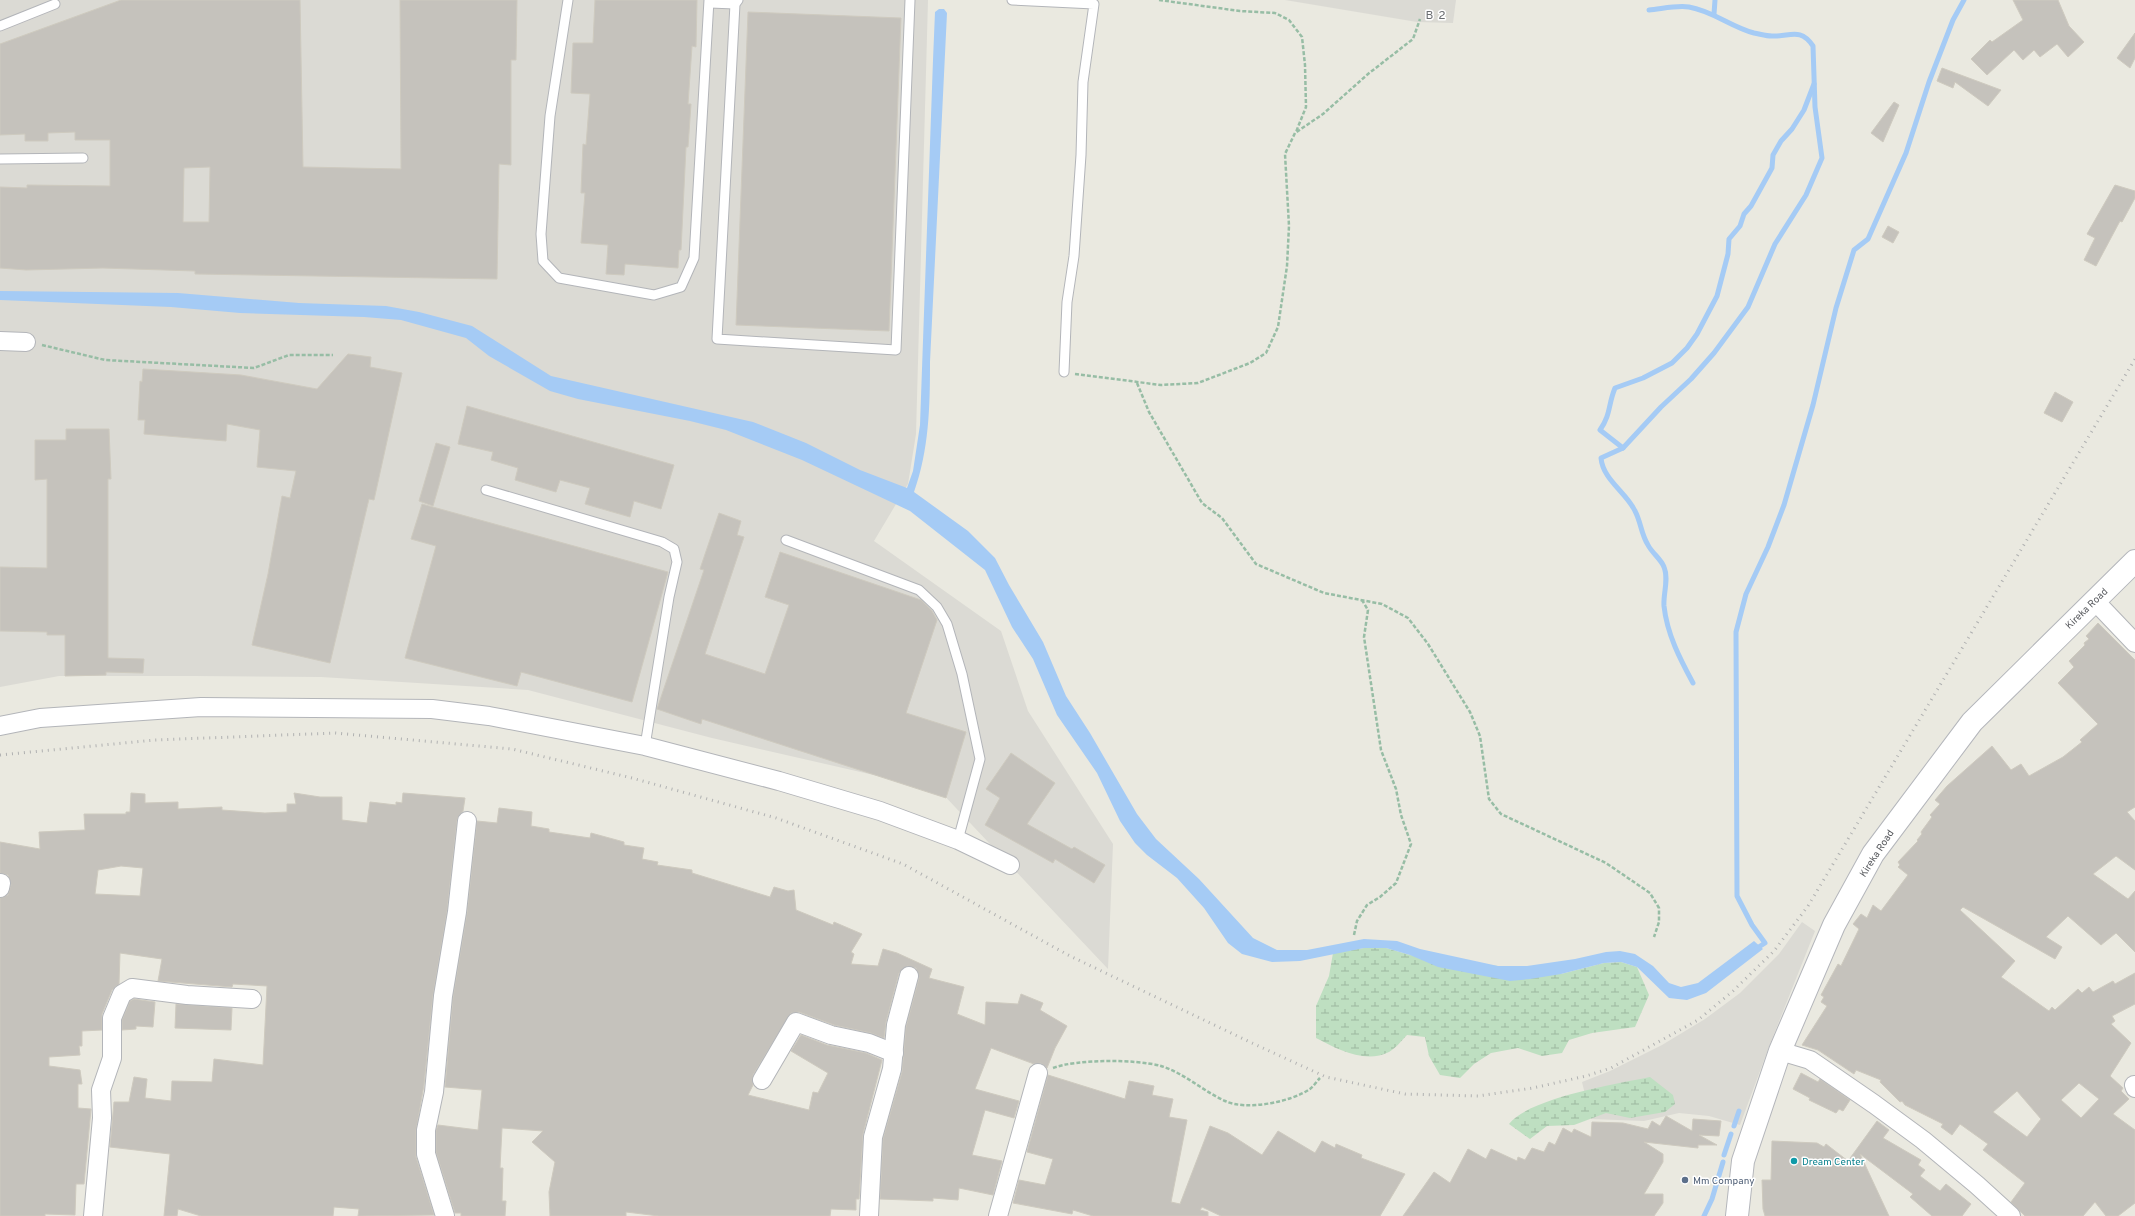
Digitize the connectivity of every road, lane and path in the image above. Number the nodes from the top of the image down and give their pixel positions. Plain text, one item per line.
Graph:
1 (568, 0) edge
2 (910, 0) edge
3 (1012, 0) edge
4 (1159, 0) edge
5 (710, 2) edge
6 (736, 2) edge
7 (1094, 2) edge
8 (55, 4) dead end
9 (1420, 19) dead end
10 (0, 26) edge
11 (1296, 133) junction
12 (83, 158) dead end
13 (0, 159) edge
14 (0, 341) edge
15 (26, 342) joint
16 (333, 355) dead end
17 (1064, 372) joint
18 (1138, 383) junction
19 (486, 490) dead end
20 (786, 540) dead end
21 (2135, 561) edge
22 (1362, 599) junction
23 (2094, 600) junction
24 (2135, 644) edge
25 (0, 726) edge
26 (645, 746) junction
27 (467, 821) dead end
28 (958, 840) junction
29 (1010, 865) dead end
30 (1354, 935) dead end
31 (1654, 937) dead end
32 (909, 976) dead end
33 (252, 999) dead end
34 (1780, 1051) junction
35 (894, 1053) junction
36 (1038, 1073) joint
37 (1320, 1078) dead end
38 (762, 1080) dead end
39 (1743, 1161) junction
40 (93, 1216) edge
41 (445, 1216) edge
42 (870, 1216) edge
43 (998, 1216) edge
44 (1721, 1216) edge
45 (1737, 1216) edge
46 (2011, 1216) edge

1 - 5 lane
2 - 6 lane
3 - 7 lane
4 - 11 path
5 - 6 lane
7 - 17 lane
8 - 10 lane
9 - 11 path
11 - 18 path
12 - 13 lane
14 - 15 street
15 - 16 path
17 - 18 path
18 - 22 path
19 - 26 lane
20 - 28 lane
21 - 23 main road, Kireka Road
22 - 30 path
22 - 31 path
23 - 24 street
23 - 34 main road, Kireka Road
25 - 26 street
26 - 28 street
27 - 41 street
28 - 29 street
32 - 35 street
33 - 40 street
34 - 39 main road, Kireka Road
34 - 46 street
35 - 38 street
35 - 42 street
36 - 37 path
36 - 43 street
39 - 44 main road
39 - 45 main road, Kireka Road

